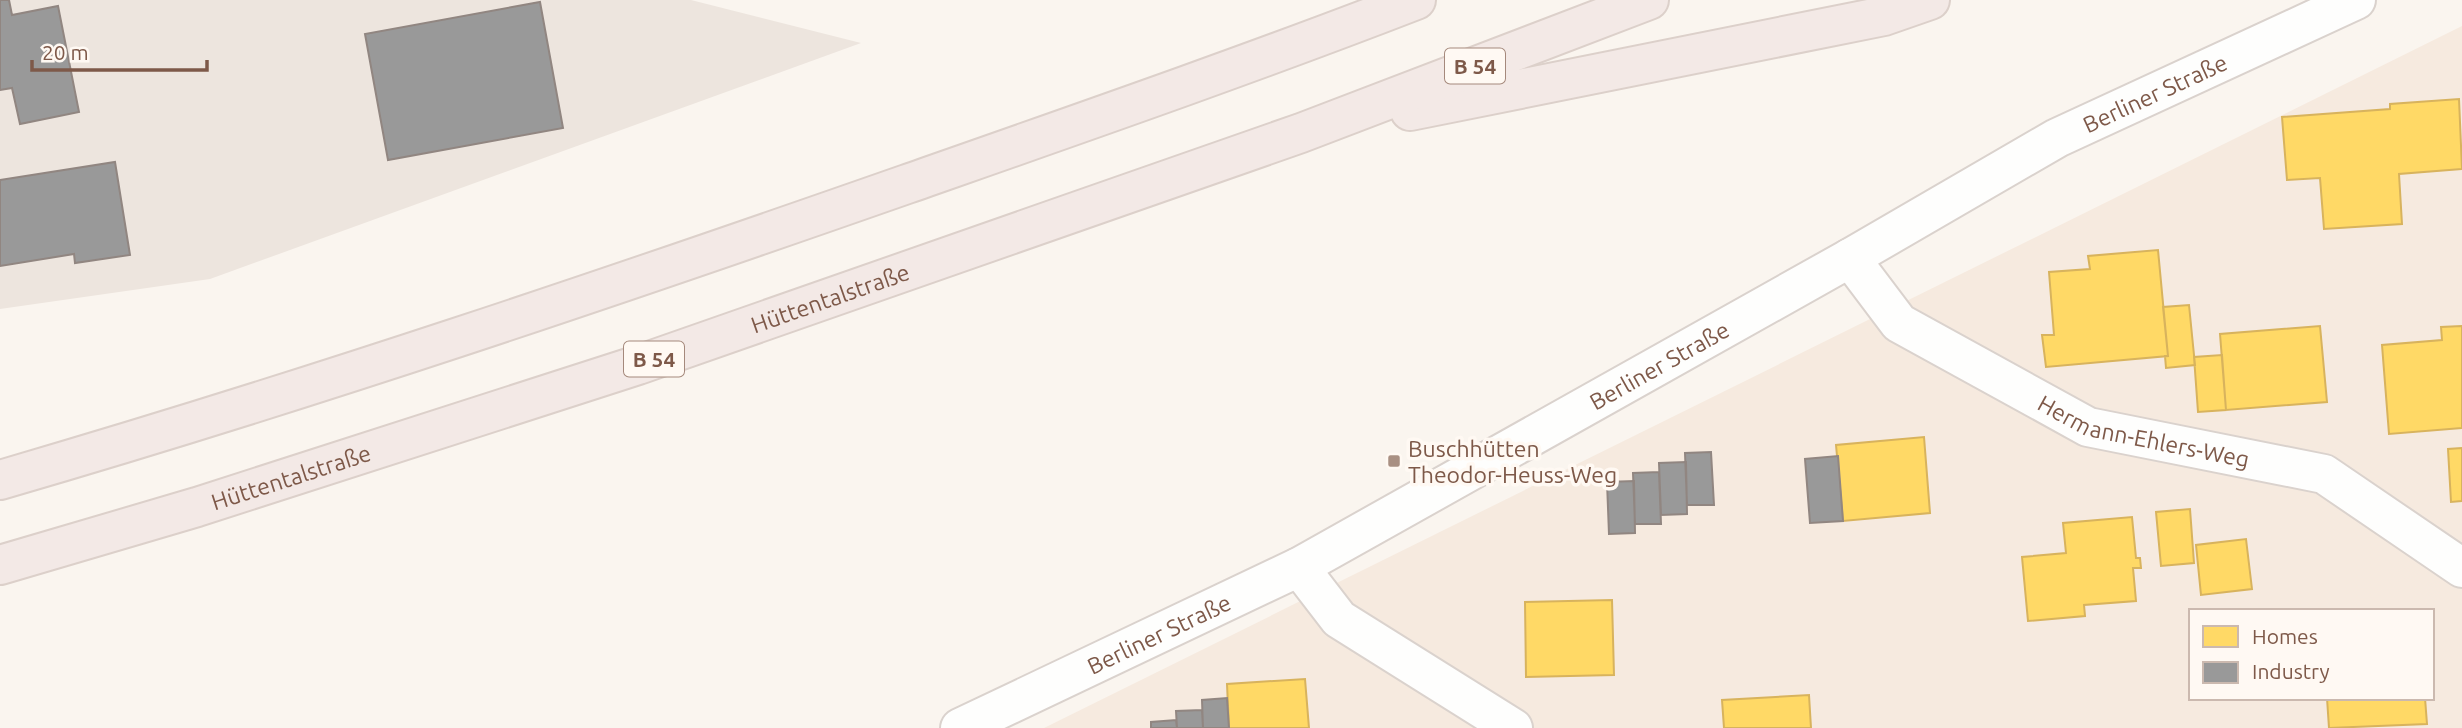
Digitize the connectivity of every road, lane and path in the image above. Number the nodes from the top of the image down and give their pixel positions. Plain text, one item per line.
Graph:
1 (1364, 0) edge
2 (1416, 0) edge
3 (1649, 0) edge
4 (1930, 0) edge
5 (2356, 0) edge
6 (1274, 55) junction
7 (1301, 133) junction
8 (1850, 258) junction
9 (0, 480) edge
10 (0, 565) edge
11 (1299, 567) junction
12 (2462, 568) edge
13 (960, 728) edge
14 (1513, 728) edge

1 - 6 highway
2 - 6 highway
3 - 7 highway, Hüttentalstraße / B 54
4 - 7 highway
5 - 8 street, Berliner Straße
6 - 9 highway
7 - 10 highway, Hüttentalstraße / B 54
8 - 11 street, Berliner Straße
8 - 12 street, Hermann-Ehlers-Weg
11 - 13 street, Berliner Straße
11 - 14 street

